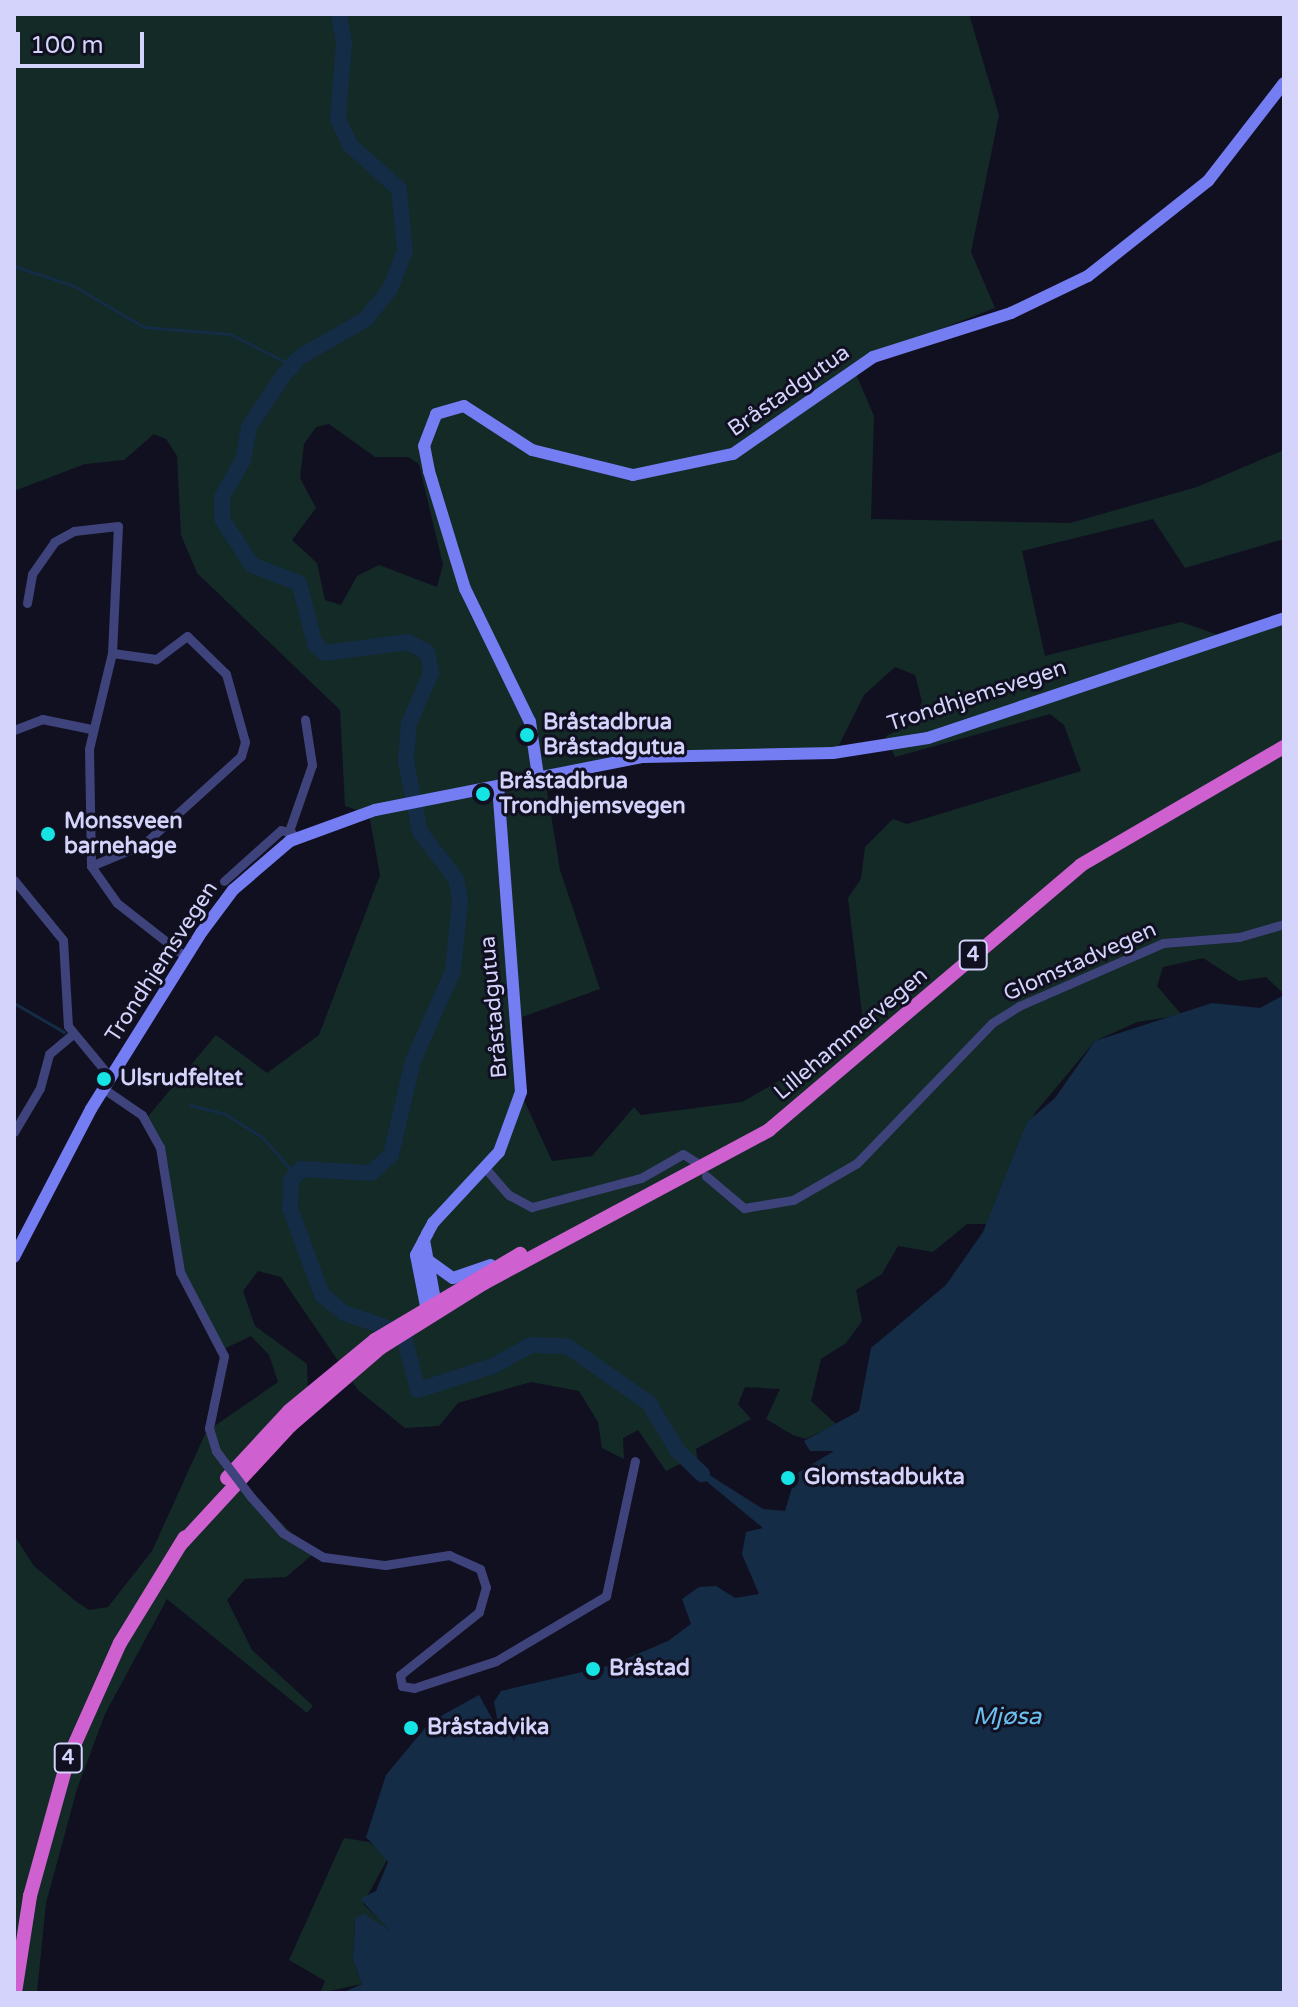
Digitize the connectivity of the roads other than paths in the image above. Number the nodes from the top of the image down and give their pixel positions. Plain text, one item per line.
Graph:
1 (1284, 83) edge
2 (27, 603) dead end
3 (1284, 618) edge
4 (112, 653) junction
5 (305, 720) dead end
6 (91, 729) junction
7 (14, 730) edge
8 (1284, 747) edge
9 (538, 776) junction
10 (498, 787) junction
11 (294, 834) junction
12 (91, 866) junction
13 (14, 880) edge
14 (224, 881) dead end
15 (1284, 924) edge
16 (186, 957) junction
17 (72, 1035) junction
18 (107, 1083) junction
19 (14, 1132) edge
20 (699, 1164) dead end
21 (486, 1169) junction
22 (706, 1176) dead end
23 (677, 1184) junction
24 (424, 1240) junction
25 (14, 1257) edge
26 (425, 1258) junction
27 (504, 1262) junction
28 (426, 1310) junction
29 (635, 1461) dead end
30 (15, 1993) edge

1 - 9 main road, Bråstadgutua
2 - 4 street
3 - 9 main road, Trondhjemsvegen
4 - 6 street
4 - 12 street
5 - 11 street
6 - 7 street
6 - 12 street
8 - 23 highway, Lillehammervegen / 4
9 - 10 main road, Trondhjemsvegen
10 - 11 main road, Trondhjemsvegen
10 - 21 main road, Bråstadgutua
11 - 14 street, Trondhjemsvegen
11 - 16 main road, Trondhjemsvegen
12 - 16 street
13 - 17 street
15 - 22 street, Glomstadvegen
16 - 18 main road, Trondhjemsvegen
17 - 18 street
17 - 19 street
18 - 25 main road, Trondhjemsvegen
18 - 29 street, bridge
20 - 21 street
21 - 24 main road, Bråstadgutua
23 - 27 highway, Lillehammervegen / 4
23 - 28 highway, Lillehammervegen / 4
24 - 26 main road
24 - 28 main road
26 - 27 main road
26 - 28 main road
27 - 28 highway, Lillehammervegen / 4
28 - 30 highway, Lillehammervegen / 4

